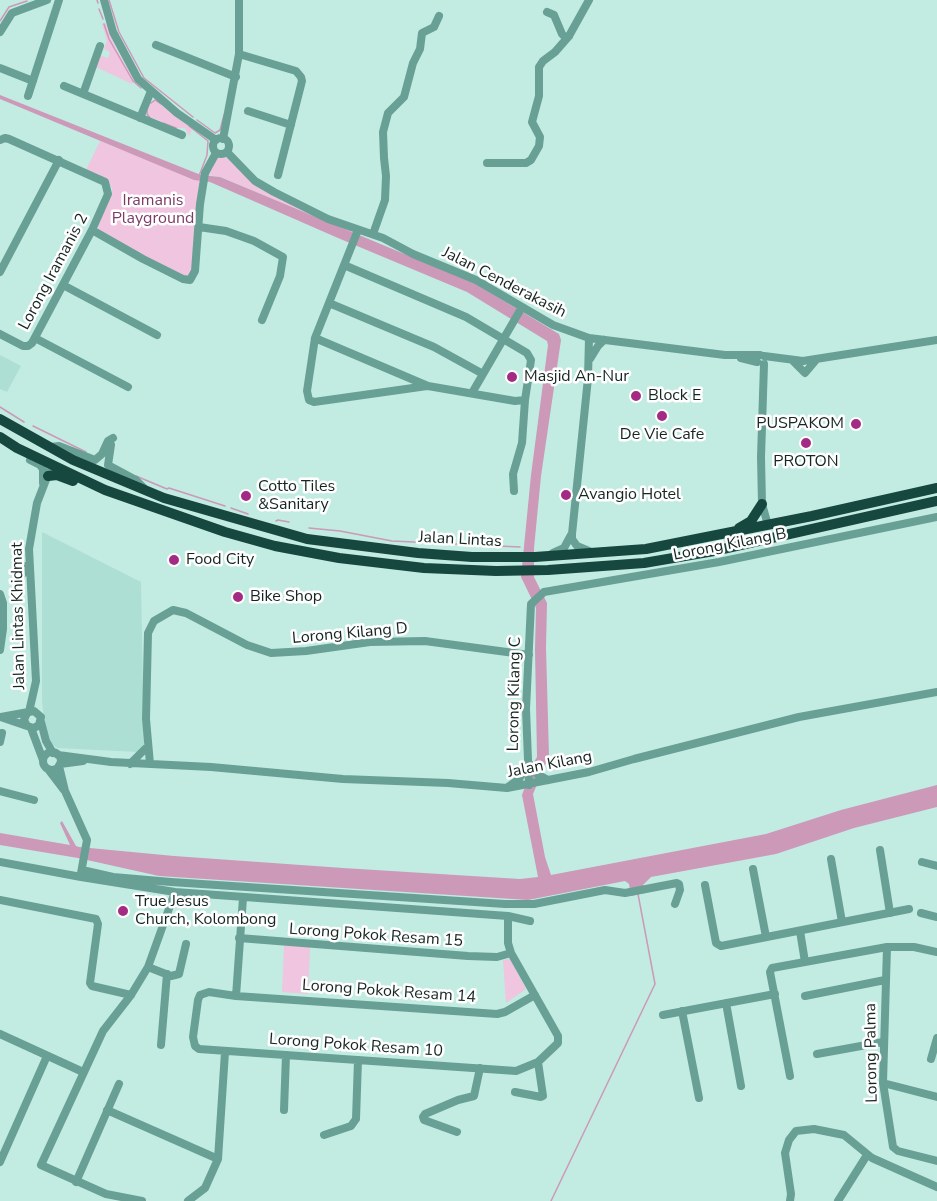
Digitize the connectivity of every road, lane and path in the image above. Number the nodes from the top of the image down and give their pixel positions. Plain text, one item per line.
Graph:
1 (47, 0) edge
2 (59, 0) edge
3 (104, 0) edge
4 (239, 0) edge
5 (589, 0) edge
6 (34, 2) edge
7 (547, 12) dead end
8 (440, 16) dead end
9 (0, 32) edge
10 (569, 36) junction
11 (156, 45) dead end
12 (100, 46) dead end
13 (239, 54) junction
14 (0, 68) edge
15 (237, 77) junction
16 (33, 81) junction
17 (64, 86) dead end
18 (151, 91) junction
19 (83, 94) junction
20 (28, 96) dead end
21 (248, 111) dead end
22 (140, 118) junction
23 (291, 125) junction
24 (182, 135) dead end
25 (0, 140) edge
26 (220, 140) junction
27 (227, 152) junction
28 (216, 153) junction
29 (59, 160) junction
30 (487, 163) dead end
31 (278, 175) dead end
32 (199, 227) junction
33 (92, 230) junction
34 (357, 232) junction
35 (373, 234) junction
36 (344, 265) junction
37 (0, 272) edge
38 (63, 285) junction
39 (329, 303) junction
40 (521, 309) junction
41 (262, 320) dead end
42 (157, 335) dead end
43 (0, 336) edge
44 (35, 338) junction
45 (315, 338) junction
46 (589, 338) junction
47 (503, 340) junction
48 (604, 340) junction
49 (937, 340) edge
50 (590, 359) junction
51 (817, 359) junction
52 (761, 360) junction
53 (790, 360) junction
54 (483, 374) junction
55 (428, 386) junction
56 (128, 387) dead end
57 (472, 393) junction
58 (525, 400) junction
59 (0, 419) edge
60 (0, 425) edge
61 (0, 437) edge
62 (113, 438) dead end
63 (51, 447) junction
64 (17, 448) junction
65 (52, 464) junction
66 (99, 472) junction
67 (46, 480) junction
68 (937, 486) edge
69 (105, 490) junction
70 (148, 491) junction
71 (514, 491) dead end
72 (892, 498) junction
73 (937, 501) edge
74 (762, 504) junction
75 (903, 508) junction
76 (937, 517) edge
77 (768, 525) junction
78 (207, 526) junction
79 (730, 532) junction
80 (572, 534) junction
81 (783, 536) junction
82 (681, 544) junction
83 (29, 549) junction
84 (714, 551) junction
85 (596, 553) junction
86 (535, 557) junction
87 (16, 576) dead end
88 (0, 594) edge
89 (531, 604) joint
90 (0, 650) edge
91 (529, 655) junction
92 (36, 681) junction
93 (937, 692) edge
94 (28, 713) junction
95 (0, 717) edge
96 (40, 718) junction
97 (29, 727) junction
98 (147, 747) junction
99 (56, 754) junction
100 (43, 760) junction
101 (88, 760) junction
102 (528, 762) junction
103 (130, 764) junction
104 (148, 764) junction
105 (59, 765) junction
106 (161, 765) junction
107 (48, 769) junction
108 (550, 781) junction
109 (529, 785) junction
110 (507, 788) junction
111 (0, 791) edge
112 (65, 791) junction
113 (34, 800) dead end
114 (880, 850) dead end
115 (831, 860) dead end
116 (0, 862) edge
117 (922, 862) dead end
118 (937, 866) edge
119 (753, 869) dead end
120 (81, 874) junction
121 (705, 885) dead end
122 (175, 892) junction
123 (243, 898) junction
124 (0, 900) edge
125 (675, 904) dead end
126 (909, 909) dead end
127 (891, 913) junction
128 (921, 913) dead end
129 (508, 916) junction
130 (937, 917) edge
131 (530, 921) dead end
132 (842, 922) junction
133 (800, 931) junction
134 (766, 937) junction
135 (239, 938) junction
136 (186, 944) dead end
137 (887, 947) junction
138 (937, 952) edge
139 (511, 953) junction
140 (805, 962) junction
141 (148, 966) junction
142 (167, 974) junction
143 (885, 980) junction
144 (775, 994) junction
145 (131, 995) junction
146 (200, 995) joint
147 (535, 995) junction
148 (236, 996) junction
149 (805, 996) dead end
150 (726, 1003) junction
151 (682, 1011) junction
152 (663, 1015) dead end
153 (0, 1034) edge
154 (937, 1038) edge
155 (883, 1042) junction
156 (161, 1045) dead end
157 (225, 1052) junction
158 (818, 1054) dead end
159 (286, 1055) junction
160 (47, 1056) junction
161 (932, 1059) dead end
162 (358, 1060) junction
163 (538, 1062) junction
164 (480, 1068) junction
165 (82, 1072) junction
166 (790, 1076) dead end
167 (883, 1083) junction
168 (119, 1084) dead end
169 (741, 1086) dead end
170 (514, 1092) dead end
171 (937, 1097) edge
172 (699, 1098) dead end
173 (107, 1110) junction
174 (284, 1110) dead end
175 (457, 1132) dead end
176 (324, 1135) dead end
177 (867, 1155) junction
178 (218, 1160) junction
179 (937, 1161) edge
180 (0, 1162) edge
181 (76, 1182) junction
182 (937, 1187) edge
183 (142, 1201) edge
184 (188, 1201) edge
185 (790, 1201) edge
186 (838, 1201) edge

1 - 6 street
2 - 16 street
3 - 18 street
4 - 13 street
5 - 10 street
6 - 9 street
7 - 10 street
8 - 35 street
10 - 30 street
11 - 15 street
12 - 19 street
13 - 15 street
13 - 23 street
14 - 16 street
15 - 26 street
16 - 20 street
17 - 19 street
18 - 22 street
18 - 26 street
19 - 22 street
21 - 23 street
22 - 24 street
23 - 31 street
25 - 29 street
26 - 27 street
26 - 28 street
27 - 28 street
27 - 34 street, Jalan Cenderakasih
28 - 32 street
29 - 33 street, Lorong Iramanis 2
29 - 37 street
32 - 33 street
32 - 41 street
33 - 38 street, Lorong Iramanis 2
34 - 35 street, Jalan Cenderakasih
34 - 36 street
35 - 40 street, Jalan Cenderakasih
36 - 39 street
36 - 47 street
38 - 42 street
38 - 44 street, Lorong Iramanis 2
39 - 45 street
39 - 54 street
40 - 46 street, Jalan Cenderakasih
40 - 47 street
43 - 44 street, Lorong Iramanis 2
44 - 56 street
45 - 55 street
45 - 55 street
46 - 48 street, Jalan Cenderakasih
46 - 50 street
47 - 54 street
47 - 58 street
48 - 50 street
48 - 52 street, Jalan Cenderakasih
49 - 51 street
50 - 80 street
51 - 53 street
51 - 53 street
52 - 53 street, Jalan Cenderakasih
52 - 74 street
54 - 57 street
55 - 57 street
57 - 58 street
58 - 71 street
59 - 63 highway, Jalan Lintas
60 - 65 highway
61 - 64 highway, Jalan Lintas
62 - 63 street
63 - 66 highway, Jalan Lintas
64 - 65 highway, Jalan Lintas
64 - 67 street
65 - 67 street, Jalan Lintas Khidmat
65 - 69 highway, Jalan Lintas
66 - 70 highway, Jalan Lintas
66 - 70 street
66 - 78 highway
67 - 69 highway
67 - 83 street, Jalan Lintas Khidmat
68 - 72 highway, Jalan Lintas
69 - 78 highway, Jalan Lintas
70 - 86 highway, Jalan Lintas
72 - 75 highway
72 - 77 highway, Jalan Lintas
73 - 75 highway, Jalan Lintas
74 - 77 street
74 - 79 highway
75 - 81 highway, Jalan Lintas
76 - 89 street, Lorong Kilang B
77 - 79 highway, Jalan Lintas
77 - 81 highway
78 - 84 highway, Jalan Lintas
79 - 82 highway, Jalan Lintas
80 - 85 street
80 - 86 street
81 - 84 highway, Jalan Lintas
82 - 84 highway
82 - 85 highway, Jalan Lintas
83 - 87 street
83 - 92 street, Jalan Lintas Khidmat
85 - 86 highway, Jalan Lintas
88 - 90 street
89 - 91 street, Lorong Kilang C
91 - 98 street, Lorong Kilang D
91 - 102 street, Lorong Kilang C
92 - 94 street, Jalan Lintas Khidmat
92 - 96 street
93 - 108 street, Jalan Kilang
94 - 95 street
94 - 96 street
94 - 97 street
95 - 97 street
96 - 97 street
96 - 99 street
97 - 100 street
98 - 103 street
98 - 104 street
98 - 106 street
99 - 100 street
99 - 101 street, Jalan Kilang
99 - 105 street
100 - 107 street
101 - 103 street, Jalan Kilang
101 - 105 street, Jalan Kilang
102 - 108 street
102 - 109 street, Lorong Kilang C
102 - 110 street
103 - 104 street, Jalan Kilang
104 - 106 street, Jalan Kilang
105 - 107 street
105 - 112 street
106 - 110 street, Jalan Kilang
107 - 112 street
108 - 109 street, Jalan Kilang
109 - 110 street, Jalan Kilang
111 - 113 street
112 - 120 street
114 - 127 street
115 - 132 street
116 - 120 street
117 - 118 street
119 - 134 street
120 - 122 street
120 - 125 street
121 - 134 street
122 - 123 street
122 - 141 street
123 - 129 street
123 - 135 street
124 - 145 street
126 - 127 street
127 - 132 street
128 - 130 street
129 - 131 street
129 - 139 street
132 - 133 street
133 - 134 street
133 - 140 street
135 - 139 street, Lorong Pokok Resam 15
135 - 148 street
136 - 142 street
137 - 138 street
137 - 140 street
137 - 143 street, Lorong Palma
139 - 147 street
140 - 144 street
141 - 142 street
141 - 145 street
142 - 156 street
143 - 149 street
143 - 155 street, Lorong Palma
144 - 150 street
144 - 166 street
145 - 165 street
146 - 148 street, Lorong Pokok Resam 14
146 - 157 street, Lorong Pokok Resam 10
147 - 148 street, Lorong Pokok Resam 14
147 - 163 street, Lorong Pokok Resam 10
150 - 151 street
150 - 169 street
151 - 152 street
151 - 172 street
153 - 160 street
154 - 161 street
155 - 158 street
155 - 167 street, Lorong Palma
157 - 159 street, Lorong Pokok Resam 10
157 - 178 street
159 - 162 street, Lorong Pokok Resam 10
159 - 174 street
160 - 165 street
160 - 180 street
162 - 164 street, Lorong Pokok Resam 10
162 - 176 street
163 - 164 street, Lorong Pokok Resam 10
163 - 170 street
164 - 175 street
165 - 181 street
167 - 171 street
167 - 179 street, Lorong Palma
168 - 173 street
173 - 178 street
173 - 181 street
177 - 182 street
177 - 185 street
177 - 186 street
178 - 184 street
181 - 183 street

